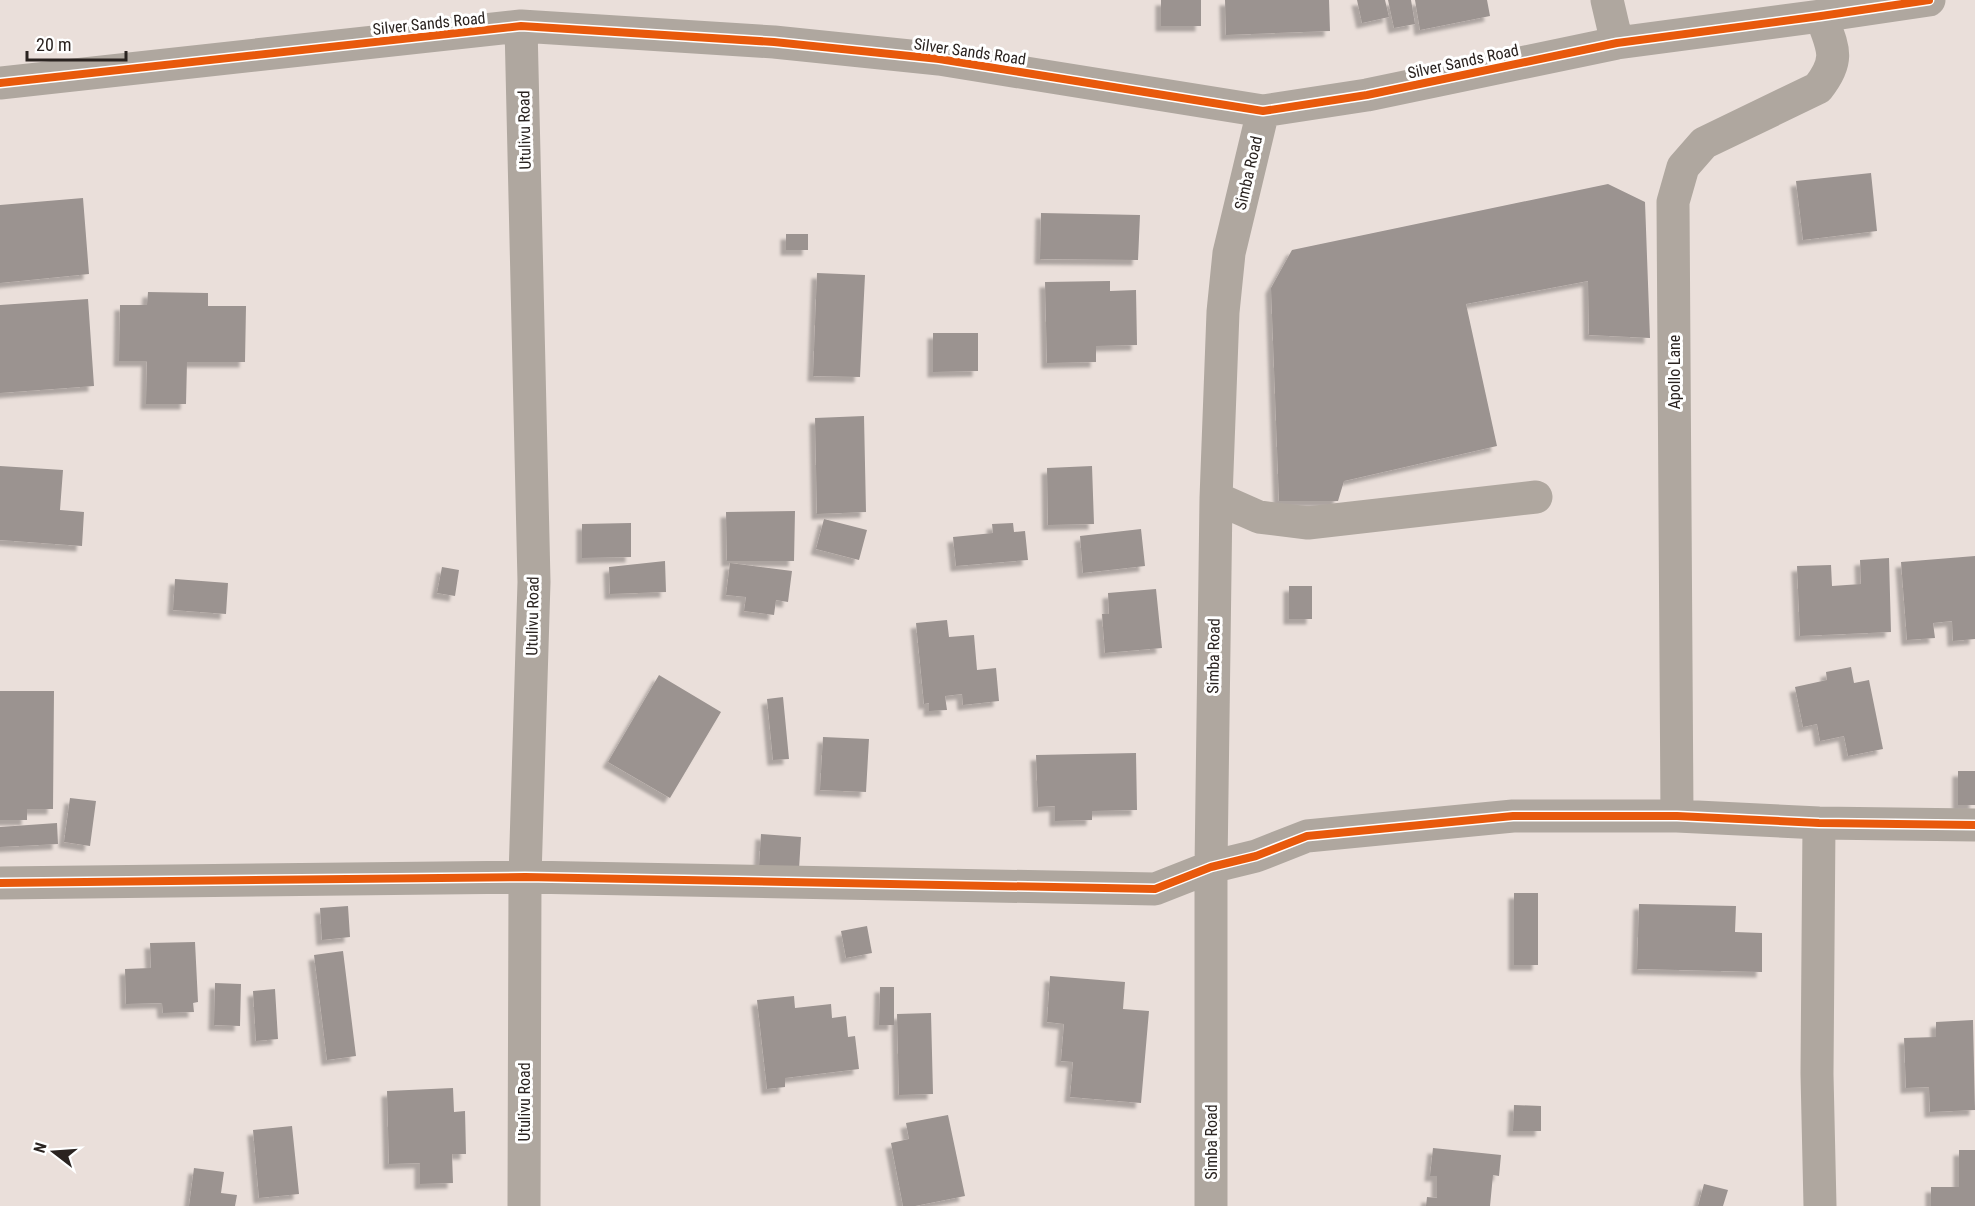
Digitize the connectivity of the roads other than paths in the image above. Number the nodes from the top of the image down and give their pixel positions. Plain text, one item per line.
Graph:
1 (1607, 0) edge
2 (1929, 0) edge
3 (1821, 16) junction
4 (521, 26) junction
5 (1617, 43) junction
6 (0, 83) edge
7 (1263, 111) junction
8 (1536, 497) dead end
9 (1216, 498) junction
10 (1677, 816) junction
11 (1819, 823) junction
12 (1975, 825) edge
13 (1211, 867) junction
14 (525, 877) junction
15 (0, 883) edge
16 (524, 1206) edge
17 (1210, 1206) edge
18 (1820, 1206) edge

1 - 5 street
2 - 3 street, Silver Sands Road
3 - 5 street, Silver Sands Road
3 - 10 street, Apollo Lane
4 - 6 street, Silver Sands Road
4 - 7 street, Silver Sands Road
4 - 14 street, Utulivu Road
5 - 7 street, Silver Sands Road
7 - 9 street, Simba Road
8 - 9 street
9 - 13 street, Simba Road
10 - 11 street
10 - 13 street
11 - 12 street
11 - 18 street
13 - 14 street
13 - 17 street, Simba Road
14 - 15 street
14 - 16 street, Utulivu Road

